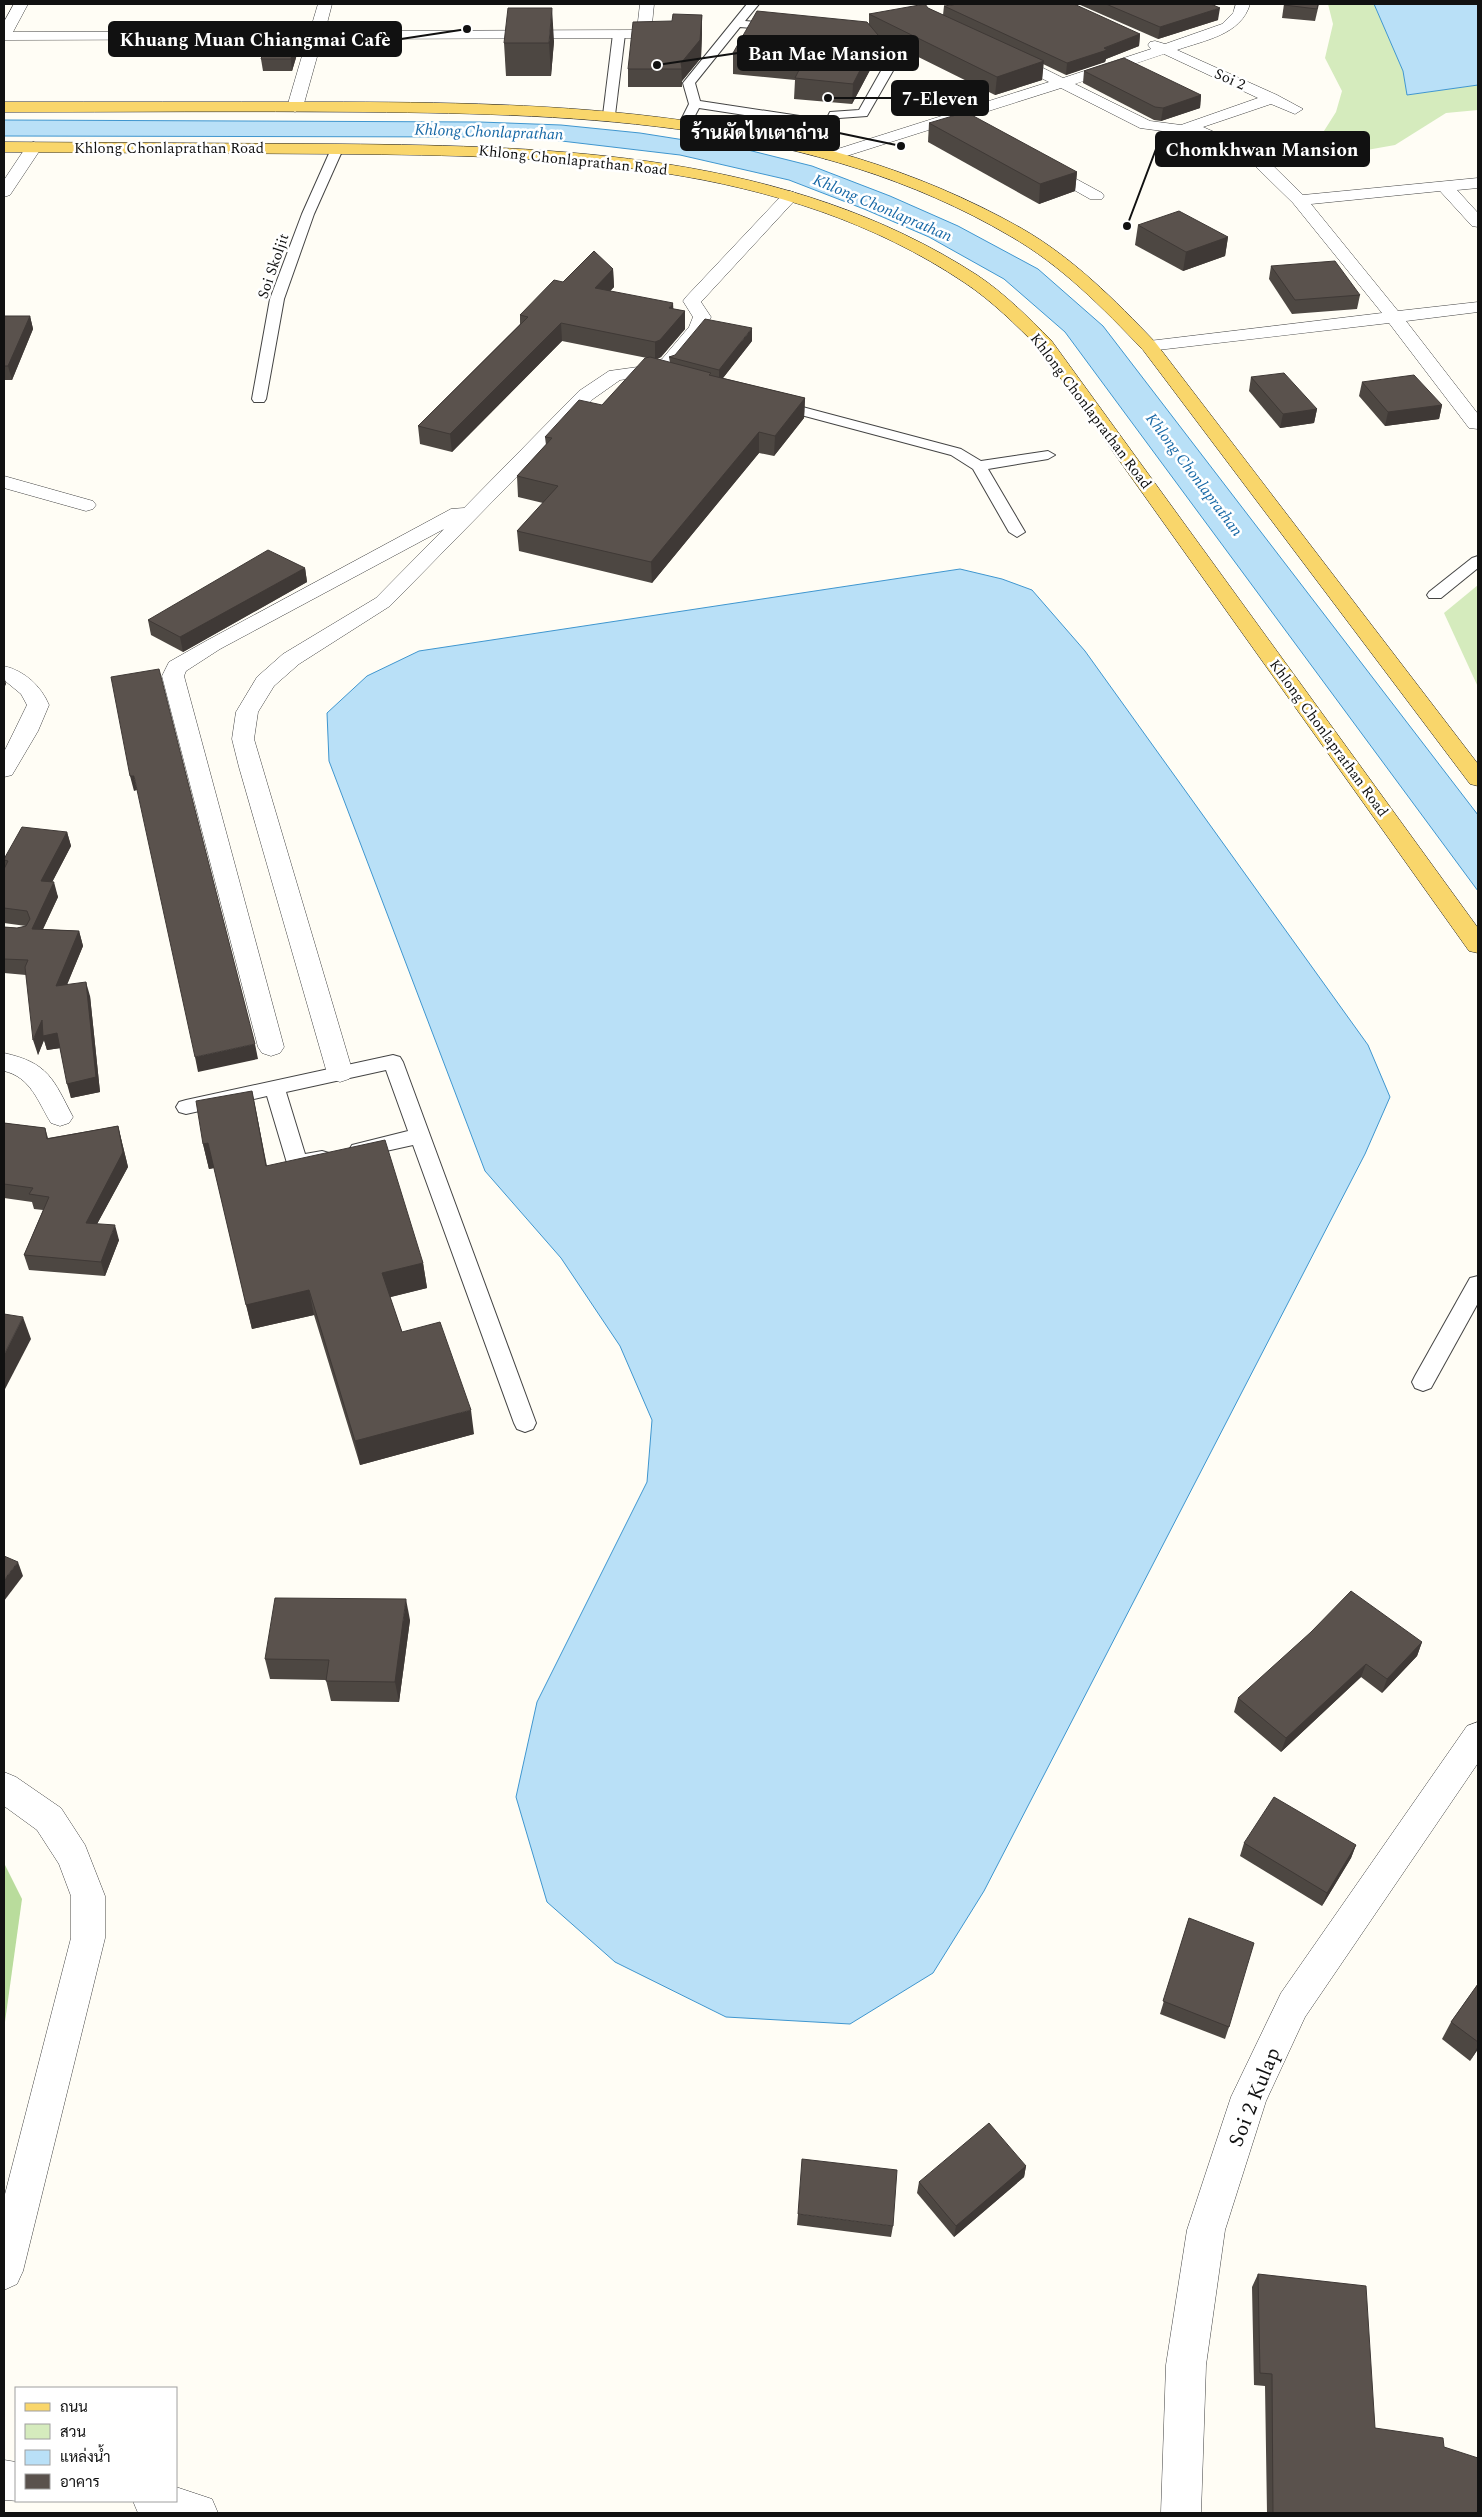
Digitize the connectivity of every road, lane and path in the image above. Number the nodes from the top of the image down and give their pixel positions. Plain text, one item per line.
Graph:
1 (21, 4) edge
2 (325, 4) edge
3 (647, 4) edge
4 (753, 4) edge
5 (1223, 9) dead end
6 (1242, 9) edge
7 (736, 23) junction
8 (793, 29) edge
9 (316, 34) junction
10 (619, 34) junction
11 (841, 34) edge
12 (4, 36) edge
13 (1140, 38) edge
14 (995, 50) edge
15 (1165, 50) junction
16 (1066, 83) junction
17 (1272, 98) junction
18 (695, 104) junction
19 (4, 107) edge
20 (295, 107) junction
21 (1295, 109) dead end
22 (609, 115) junction
23 (954, 116) junction
24 (830, 124) junction
25 (971, 125) edge
26 (684, 126) junction
27 (1183, 129) junction
28 (4, 147) edge
29 (34, 147) junction
30 (337, 149) junction
31 (824, 153) junction
32 (1029, 158) edge
33 (1478, 183) edge
34 (1444, 186) junction
35 (4, 192) edge
36 (790, 196) junction
37 (1096, 196) dead end
38 (1299, 200) junction
39 (1478, 222) edge
40 (1478, 308) edge
41 (1394, 317) junction
42 (1149, 346) junction
43 (649, 371) junction
44 (677, 378) edge
45 (259, 399) dead end
46 (761, 400) edge
47 (1476, 424) dead end
48 (1048, 455) dead end
49 (979, 466) junction
50 (4, 482) edge
51 (482, 501) junction
52 (86, 506) dead end
53 (1017, 532) dead end
54 (1478, 561) edge
55 (1435, 595) dead end
56 (4, 672) edge
57 (4, 770) edge
58 (1478, 779) edge
59 (1478, 945) edge
60 (270, 1047) dead end
61 (4, 1062) edge
62 (340, 1073) junction
63 (275, 1088) junction
64 (186, 1107) dead end
65 (60, 1117) dead end
66 (420, 1136) junction
67 (1478, 1284) edge
68 (1423, 1382) dead end
69 (525, 1423) dead end
70 (1478, 1736) edge
71 (4, 1787) edge
72 (9, 2221) edge
73 (4, 2271) edge
74 (157, 2502) edge
75 (198, 2513) edge
76 (1182, 2513) edge

1 - 12 street
2 - 9 street
3 - 10 street
4 - 7 lane
5 - 6 street
6 - 15 street
7 - 8 lane
7 - 18 lane
9 - 10 street
9 - 12 street
9 - 20 street
10 - 22 lane
11 - 24 lane
13 - 15 street, Soi 2
14 - 16 street
15 - 16 street
15 - 17 street, Soi 2
16 - 23 street
16 - 27 street
17 - 21 street, Soi 2
17 - 27 street
18 - 24 lane
18 - 26 lane
19 - 20 main road
20 - 22 main road
22 - 26 main road
23 - 25 street
23 - 31 street
24 - 31 lane
26 - 31 main road
27 - 38 street
28 - 29 main road, Khlong Chonlaprathan Road
29 - 30 main road, Khlong Chonlaprathan Road
29 - 35 street
30 - 36 main road, Khlong Chonlaprathan Road
30 - 45 lane, Soi Skoljit
31 - 42 main road
32 - 37 street
33 - 34 street
34 - 38 street
34 - 39 street
36 - 43 street
36 - 59 main road, Khlong Chonlaprathan Road
38 - 41 street
40 - 41 street
41 - 42 street
41 - 47 street
42 - 58 main road
43 - 44 lane
43 - 51 street
46 - 49 lane
48 - 49 lane
49 - 53 lane
50 - 52 street
51 - 60 street
51 - 62 street
54 - 55 lane
56 - 57 street
61 - 65 street
62 - 63 lane
62 - 66 lane
63 - 64 lane
63 - 66 lane
66 - 69 lane
67 - 68 lane
70 - 76 street, Soi 2 Kulap
71 - 72 street
72 - 73 street
74 - 75 street

